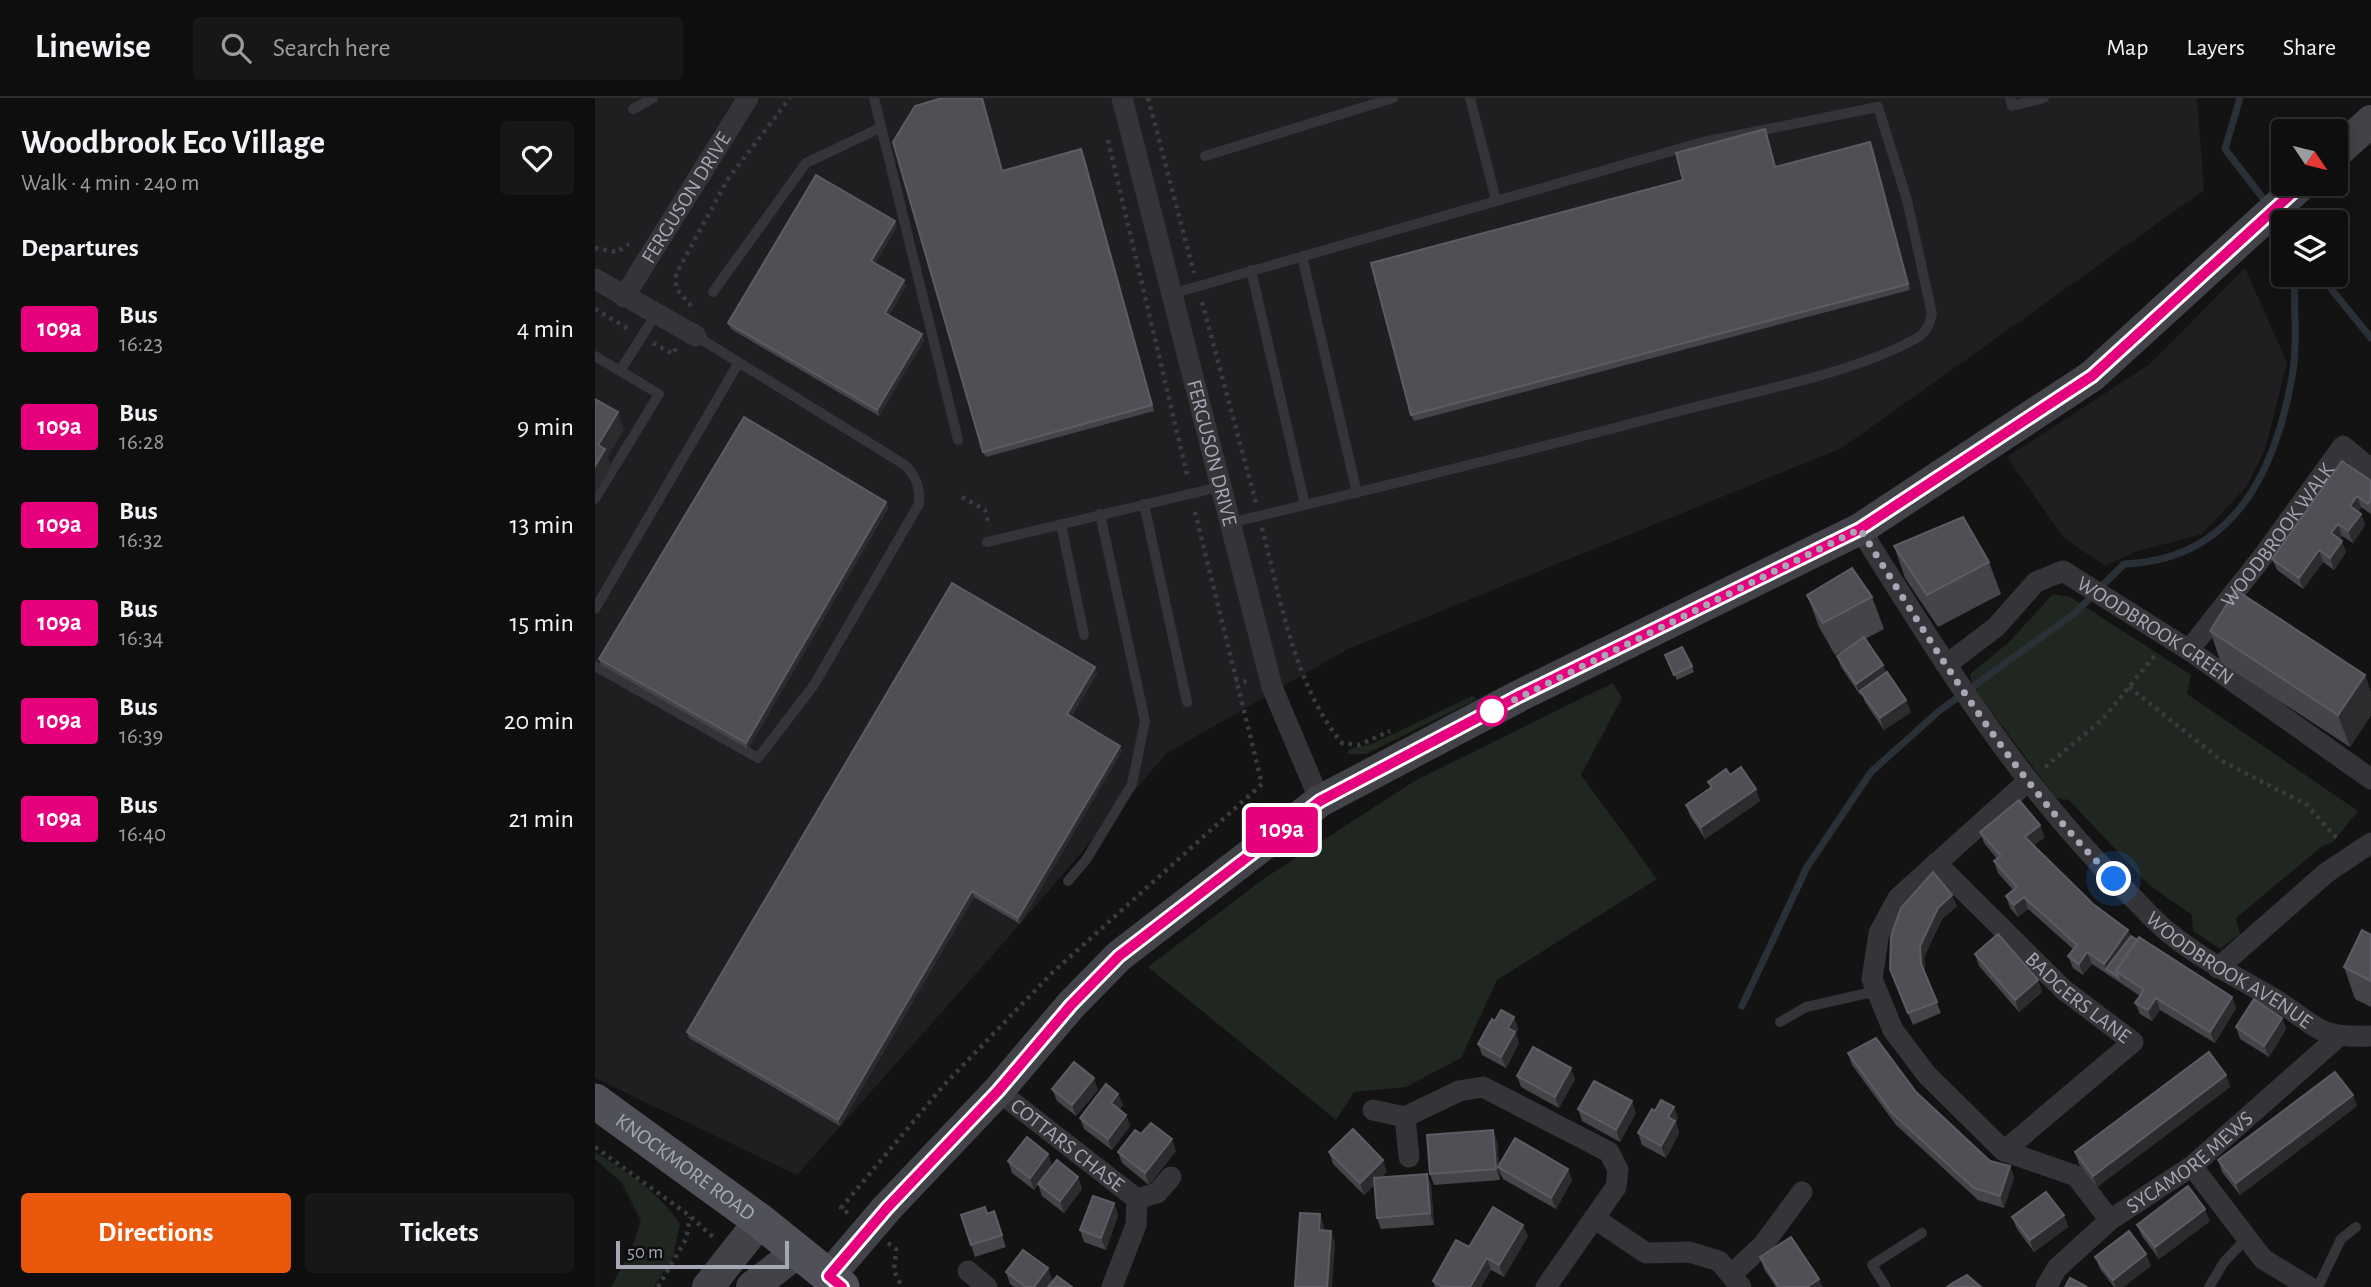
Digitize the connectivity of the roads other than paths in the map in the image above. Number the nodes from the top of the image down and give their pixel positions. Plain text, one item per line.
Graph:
1 (653, 98) edge
2 (747, 98) edge
3 (874, 98) edge
4 (1122, 98) edge
5 (1393, 98) edge
6 (1470, 98) edge
7 (2010, 98) edge
8 (2044, 98) edge
9 (633, 109) dead end
10 (2371, 121) edge
11 (880, 128) junction
12 (2349, 141) edge
13 (1205, 156) dead end
14 (2289, 196) edge
15 (1496, 200) junction
16 (1302, 256) junction
17 (1251, 270) junction
18 (595, 279) edge
19 (712, 292) dead end
20 (1171, 294) junction
21 (624, 297) junction
22 (656, 314) junction
23 (691, 333) joint
24 (595, 356) edge
25 (739, 362) junction
26 (620, 371) junction
27 (958, 440) dead end
28 (2371, 469) edge
29 (1219, 487) junction
30 (1357, 493) junction
31 (595, 499) edge
32 (1144, 505) junction
33 (1305, 505) junction
34 (1100, 514) junction
35 (1229, 523) junction
36 (1061, 524) junction
37 (1860, 529) junction
38 (989, 541) road end
39 (595, 609) edge
40 (1084, 635) dead end
41 (2189, 650) junction
42 (595, 666) edge
43 (1952, 673) junction
44 (1187, 702) dead end
45 (2371, 779) edge
46 (2028, 781) junction
47 (1320, 801) junction
48 (2371, 843) edge
49 (1936, 863) junction
50 (1068, 881) dead end
51 (2218, 968) junction
52 (1877, 991) junction
53 (1780, 1022) dead end
54 (2371, 1036) edge
55 (2338, 1037) junction
56 (998, 1091) junction
57 (595, 1101) edge
58 (1373, 1110) dead end
59 (1405, 1116) junction
60 (2004, 1151) junction
61 (1409, 1157) dead end
62 (2192, 1166) junction
63 (1171, 1177) dead end
64 (1802, 1192) dead end
65 (1137, 1199) junction
66 (1594, 1219) junction
67 (2110, 1220) junction
68 (760, 1221) junction
69 (2356, 1227) dead end
70 (1922, 1233) dead end
71 (2247, 1238) junction
72 (799, 1251) junction
73 (968, 1271) dead end
74 (1737, 1280) edge
75 (836, 1281) edge
76 (992, 1283) edge
77 (708, 1287) edge
78 (752, 1287) edge
79 (1112, 1287) edge
80 (1546, 1287) edge
81 (1886, 1287) edge
82 (2046, 1287) edge
83 (2209, 1287) edge
84 (2309, 1287) edge
85 (2318, 1287) edge

1 - 9 lane
2 - 21 street, FERGUSON DRIVE
3 - 11 lane
4 - 20 street, FERGUSON DRIVE
5 - 13 lane
6 - 15 lane
7 - 8 lane
10 - 12 main road
11 - 19 lane
11 - 27 lane
14 - 37 main road
15 - 16 lane
15 - 30 lane
16 - 17 lane
16 - 30 lane
17 - 20 lane
17 - 33 lane
18 - 21 street
20 - 29 street, FERGUSON DRIVE
21 - 22 street
22 - 23 street
22 - 26 lane
23 - 25 lane
24 - 26 lane
25 - 39 lane
25 - 42 lane
26 - 31 lane
28 - 41 street, WOODBROOK WALK
29 - 32 lane
29 - 35 street, FERGUSON DRIVE
30 - 33 lane
32 - 34 lane
32 - 44 lane
33 - 35 lane
34 - 36 lane
34 - 50 lane
35 - 47 street, FERGUSON DRIVE
36 - 38 lane
36 - 40 lane
37 - 43 street, WOODBROOK AVENUE
37 - 47 main road
41 - 43 street, WOODBROOK GREEN
41 - 45 street, WOODBROOK GREEN
43 - 46 street, WOODBROOK AVENUE
46 - 49 street
46 - 51 street, WOODBROOK AVENUE
47 - 56 main road
48 - 51 street
49 - 52 street
49 - 60 street, BADGERS LANE
51 - 55 street, WOODBROOK AVENUE
52 - 53 lane
52 - 60 street
54 - 55 street, WOODBROOK AVENUE
55 - 62 street, SYCAMORE MEWS
56 - 65 street, COTTARS CHASE
56 - 75 main road
57 - 68 main road, KNOCKMORE ROAD
58 - 59 street
59 - 61 street
59 - 66 street
60 - 67 street
62 - 67 street, SYCAMORE MEWS
62 - 71 street
63 - 65 street, COTTARS CHASE
64 - 74 street
65 - 79 street, COTTARS CHASE
66 - 74 street
66 - 80 street
67 - 82 street, SYCAMORE MEWS
68 - 72 main road, KNOCKMORE ROAD
68 - 77 main road
69 - 85 lane
70 - 81 lane
71 - 83 lane
71 - 84 street
72 - 75 main road, KNOCKMORE ROAD
72 - 78 main road
73 - 76 street

